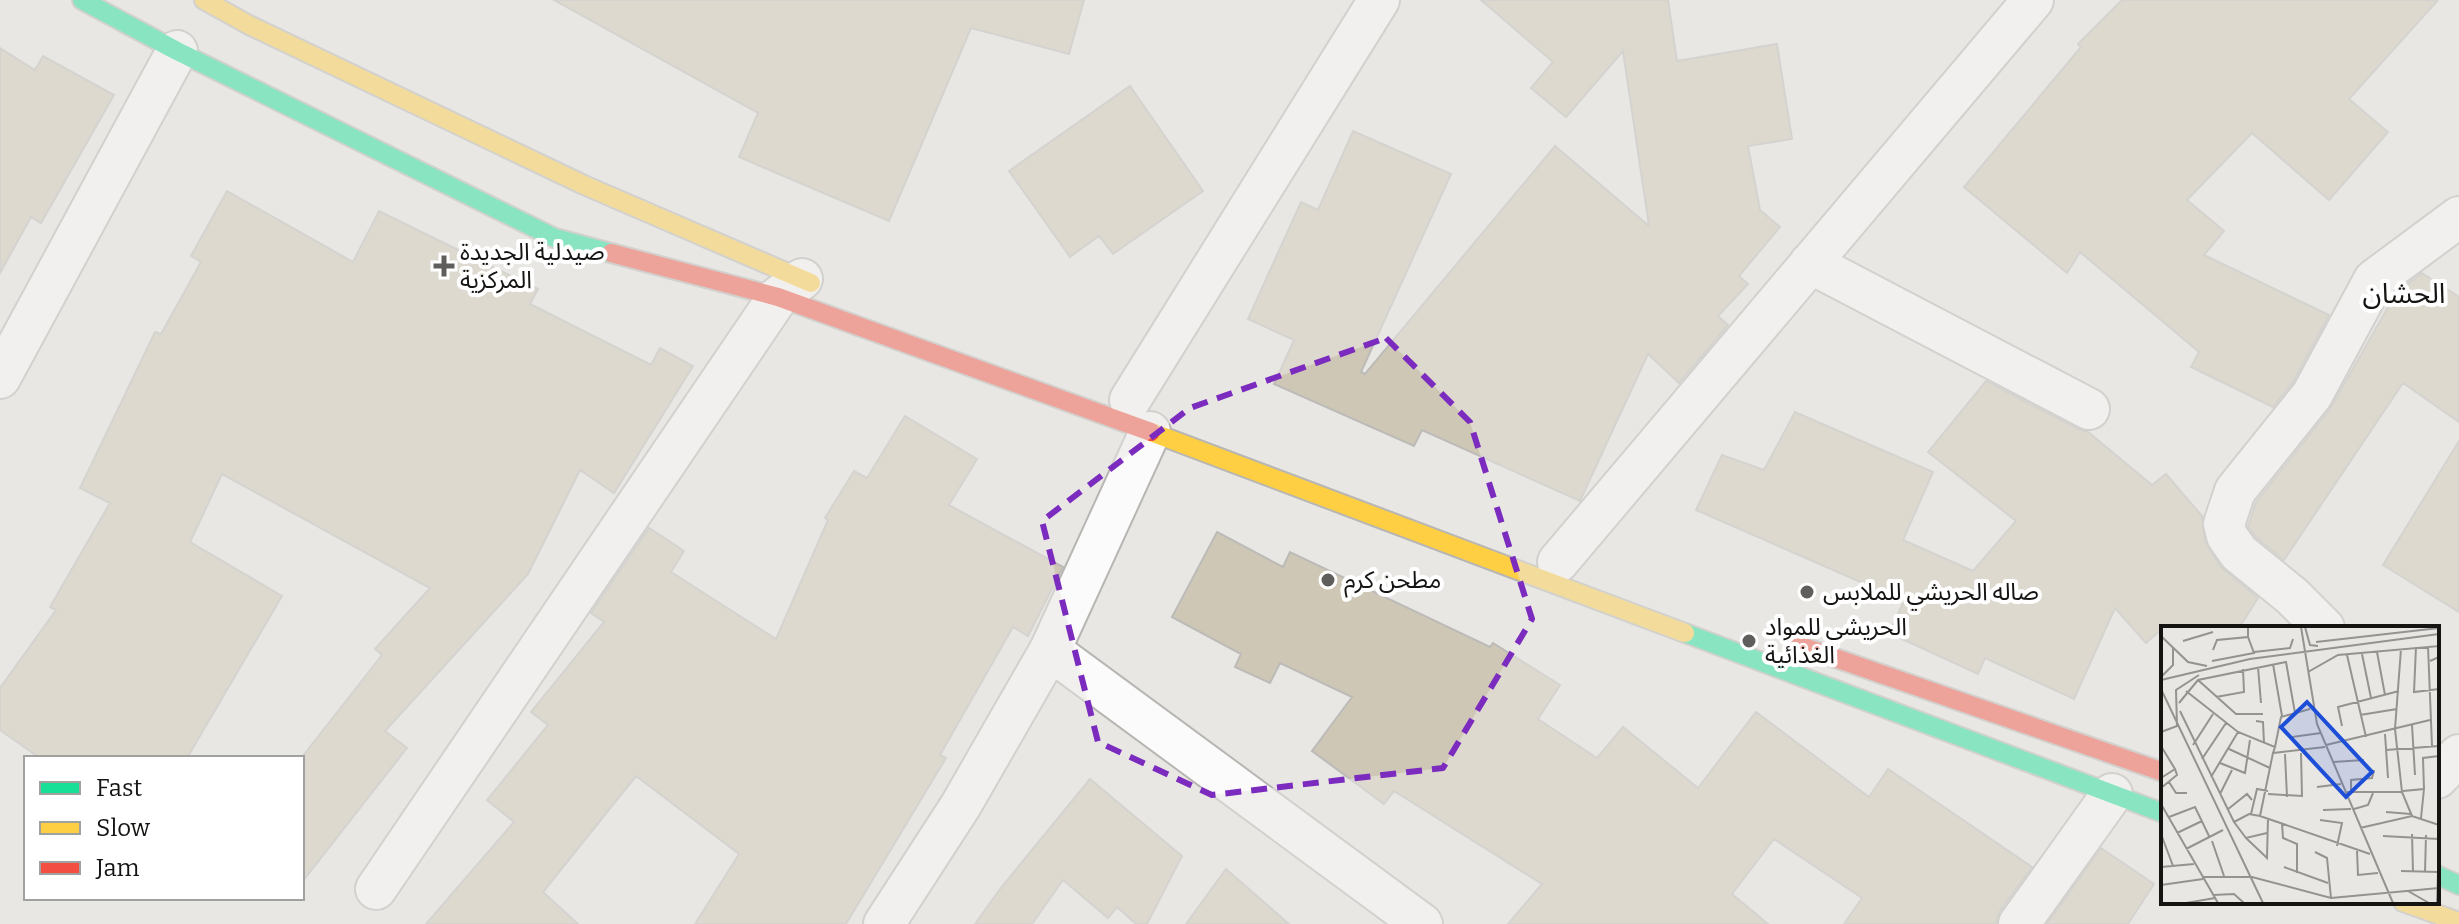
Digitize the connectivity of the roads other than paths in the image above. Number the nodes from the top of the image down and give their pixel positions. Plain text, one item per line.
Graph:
1 (82, 0) edge
2 (204, 0) edge
3 (1379, 0) edge
4 (2033, 0) edge
5 (177, 51) junction
6 (2459, 217) edge
7 (1810, 263) junction
8 (804, 289) junction
9 (0, 378) edge
10 (1135, 408) junction
11 (2089, 409) dead end
12 (1558, 561) dead end
13 (2322, 626) edge
14 (1779, 638) dead end
15 (1050, 650) junction
16 (2161, 771) edge
17 (2112, 794) junction
18 (2161, 812) edge
19 (2439, 876) edge
20 (2459, 885) edge
21 (376, 889) dead end
22 (2409, 904) edge
23 (2459, 922) edge
24 (884, 924) edge
25 (1422, 924) edge
26 (2019, 924) edge

1 - 5 main road
2 - 8 main road
3 - 10 street
4 - 7 street
5 - 8 main road
5 - 9 street
6 - 13 street
7 - 11 street
7 - 12 street
8 - 10 main road
8 - 21 street
10 - 15 street
10 - 17 main road
14 - 16 main road
15 - 24 street
15 - 25 street
17 - 18 main road
17 - 26 street
19 - 20 main road
22 - 23 main road

